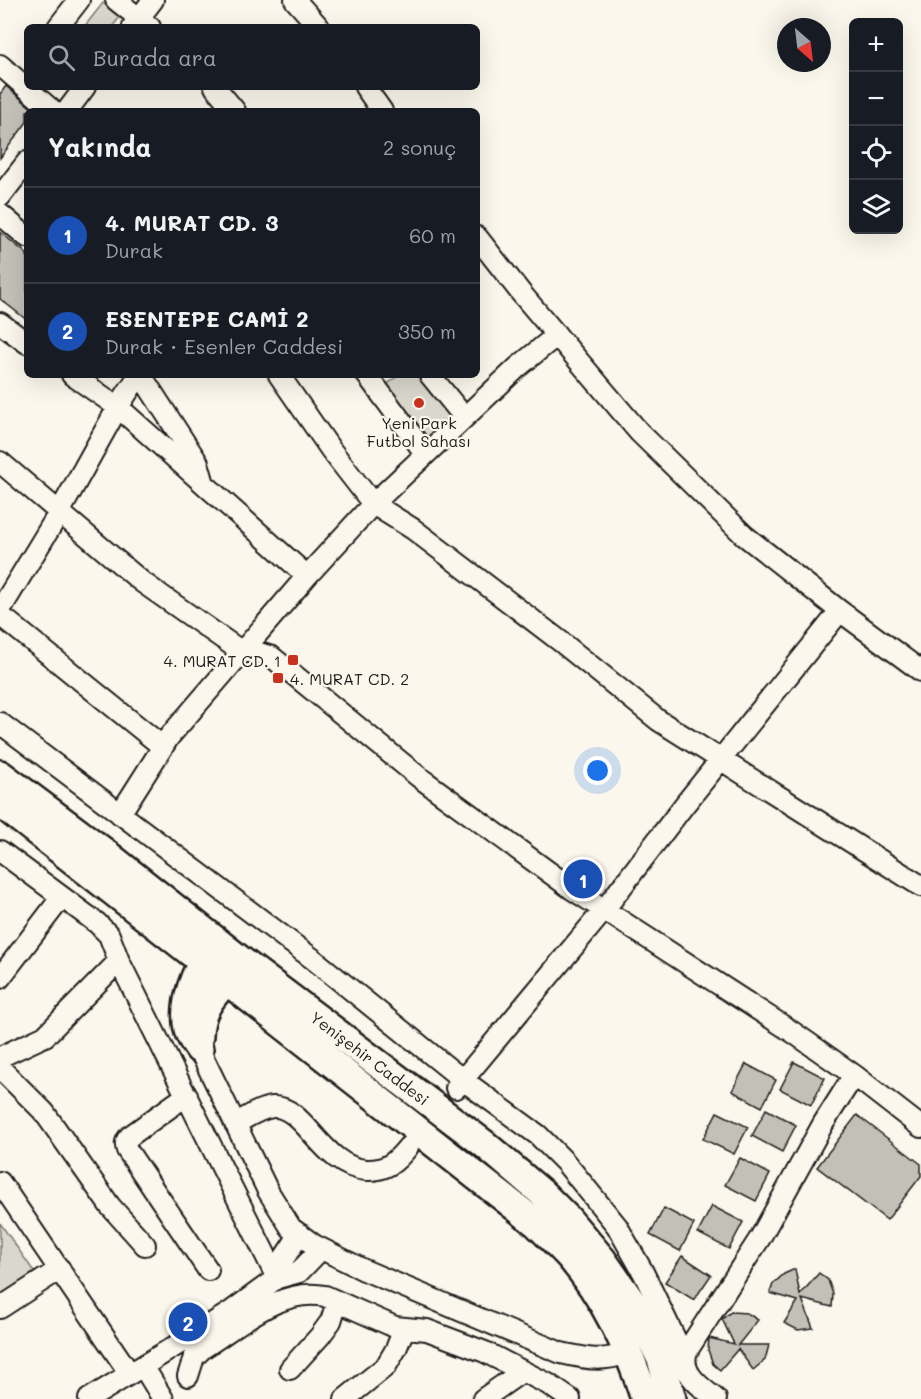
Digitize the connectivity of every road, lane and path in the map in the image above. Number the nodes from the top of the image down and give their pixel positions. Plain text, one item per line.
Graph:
1 (79, 0) edge
2 (116, 0) edge
3 (153, 0) edge
4 (295, 0) edge
5 (60, 24) edge
6 (141, 24) edge
7 (316, 24) edge
8 (0, 65) edge
9 (22, 72) edge
10 (36, 90) edge
11 (83, 90) edge
12 (218, 90) edge
13 (367, 90) edge
14 (51, 108) edge
15 (69, 108) edge
16 (232, 108) edge
17 (376, 108) edge
18 (24, 166) edge
19 (0, 197) edge
20 (0, 214) edge
21 (24, 234) edge
22 (480, 241) edge
23 (0, 322) edge
24 (557, 335) junction
25 (24, 341) edge
26 (76, 378) edge
27 (138, 378) edge
28 (142, 378) edge
29 (281, 378) edge
30 (369, 378) edge
31 (432, 378) edge
32 (118, 407) junction
33 (464, 417) junction
34 (425, 453) junction
35 (0, 462) edge
36 (204, 484) junction
37 (373, 504) junction
38 (59, 513) junction
39 (308, 576) junction
40 (0, 610) edge
41 (840, 610) junction
42 (0, 615) edge
43 (268, 622) junction
44 (242, 652) junction
45 (278, 662) junction
46 (921, 671) edge
47 (0, 723) edge
48 (163, 747) junction
49 (720, 760) junction
50 (0, 774) edge
51 (0, 803) edge
52 (120, 814) junction
53 (0, 851) edge
54 (921, 886) edge
55 (61, 898) junction
56 (604, 910) junction
57 (210, 951) junction
58 (119, 961) junction
59 (235, 972) junction
60 (0, 978) edge
61 (199, 1049) junction
62 (0, 1057) edge
63 (0, 1068) edge
64 (854, 1075) junction
65 (459, 1084) junction
66 (187, 1095) junction
67 (235, 1124) junction
68 (921, 1126) edge
69 (408, 1147) dead end
70 (0, 1182) edge
71 (300, 1234) junction
72 (145, 1245) dead end
73 (321, 1249) junction
74 (60, 1269) junction
75 (208, 1270) dead end
76 (277, 1278) junction
77 (337, 1302) junction
78 (0, 1308) edge
79 (404, 1329) junction
80 (628, 1353) junction
81 (685, 1359) junction
82 (290, 1369) dead end
83 (136, 1370) junction
84 (523, 1371) junction
85 (188, 1376) dead end
86 (89, 1399) edge
87 (163, 1399) edge
88 (345, 1399) edge
89 (483, 1399) edge
90 (570, 1399) edge
91 (645, 1399) edge
92 (672, 1399) edge
93 (716, 1399) edge

1 - 5 street
2 - 6 street
3 - 6 street
4 - 7 street
8 - 9 street
10 - 14 street
11 - 15 street
12 - 16 street
13 - 17 street
18 - 19 street
20 - 21 street
22 - 24 street
23 - 25 street
24 - 33 street
24 - 41 street
26 - 32 street
27 - 32 street
28 - 36 street
29 - 37 street
30 - 34 street
31 - 33 street
32 - 36 street
32 - 38 street
33 - 34 street
34 - 37 street
35 - 38 street
36 - 39 street
37 - 39 street
37 - 49 street
38 - 40 street
38 - 44 street
39 - 43 street
41 - 46 street
41 - 49 street
42 - 48 street
43 - 44 street
43 - 45 street
44 - 45 street
44 - 48 street
45 - 56 street
47 - 52 street
48 - 52 street
49 - 54 street
49 - 56 street
50 - 57 highway, Yenişehir Caddesi
51 - 57 highway, Yenişehir Caddesi
52 - 65 street
53 - 55 street
55 - 58 street
55 - 60 street
56 - 64 street
56 - 65 street
57 - 59 highway, Yenişehir Caddesi
57 - 61 highway
58 - 62 street
58 - 66 street
59 - 61 highway
59 - 80 highway, Yenişehir Caddesi
59 - 92 highway, Yenişehir Caddesi
61 - 67 street
63 - 72 street
64 - 68 street
64 - 81 street
65 - 81 street
66 - 75 street
66 - 76 street
67 - 69 street
67 - 71 street
70 - 74 street
71 - 73 street
71 - 76 street
73 - 76 street
73 - 80 street
74 - 78 street
74 - 83 street
76 - 83 street
77 - 79 street
77 - 82 street
77 - 85 street
79 - 84 street
79 - 88 street
80 - 91 highway, Yenişehir Caddesi
81 - 93 street
83 - 86 street
83 - 87 street
84 - 89 street
84 - 90 street

